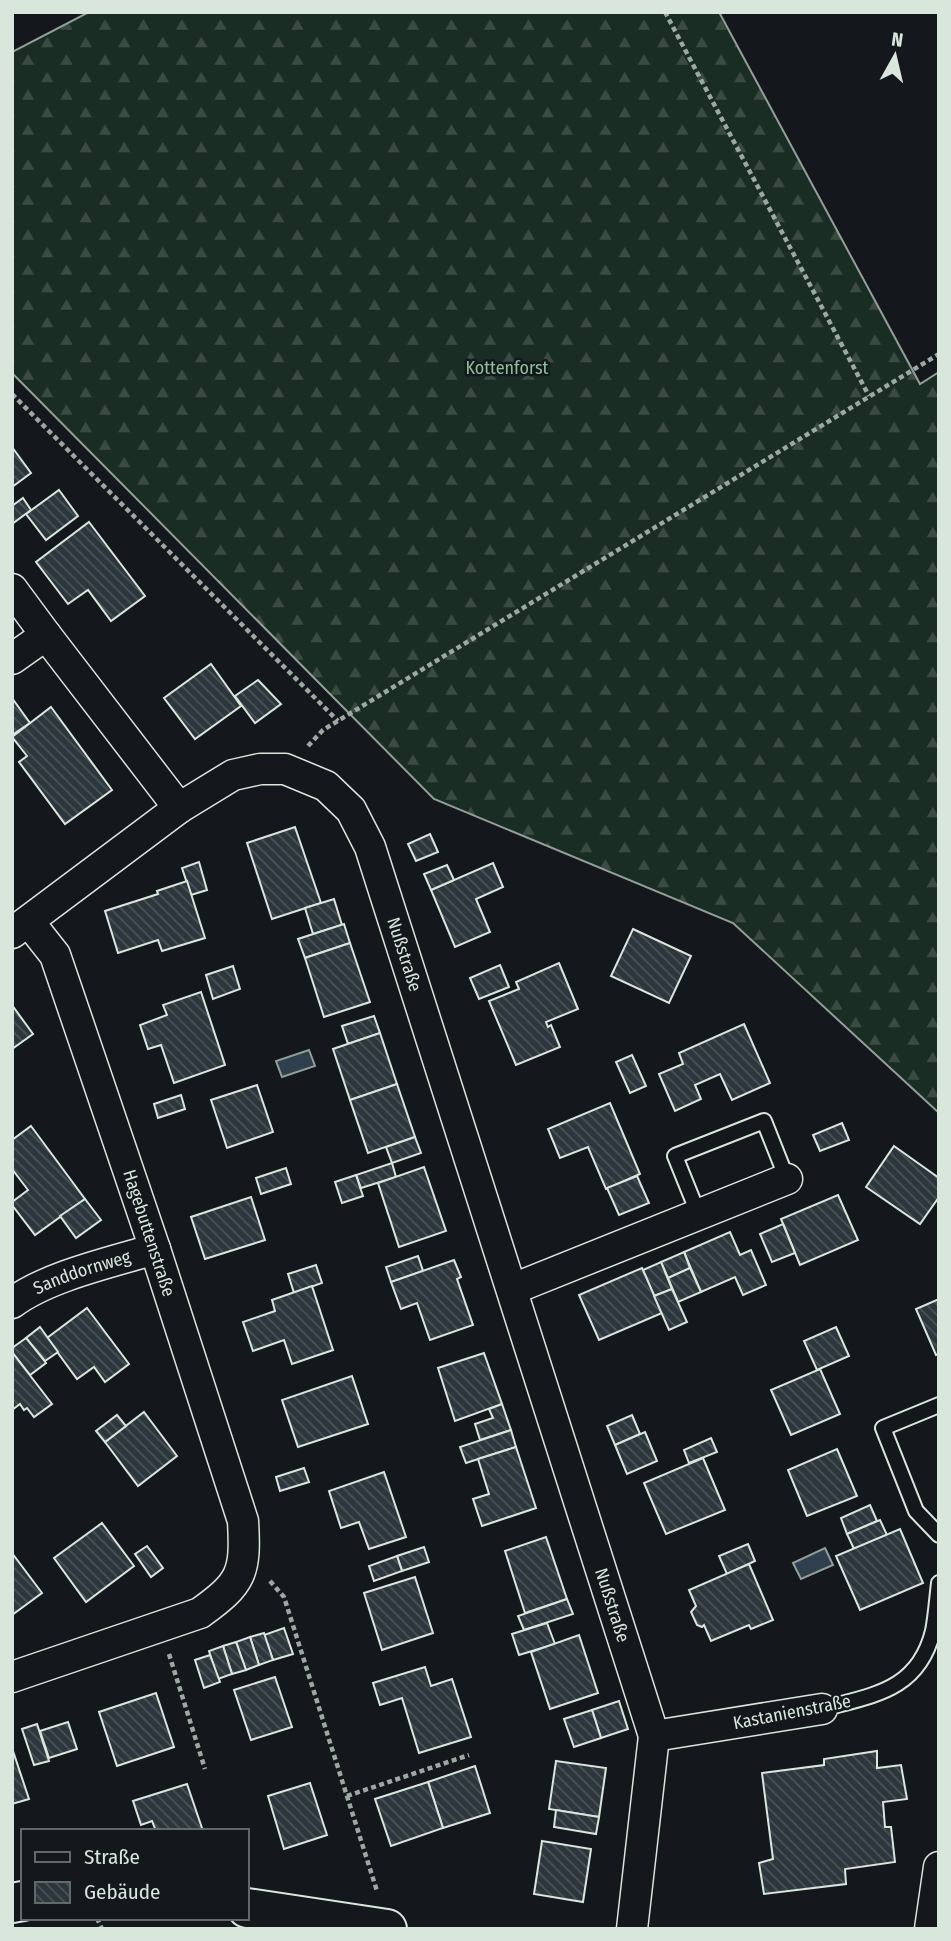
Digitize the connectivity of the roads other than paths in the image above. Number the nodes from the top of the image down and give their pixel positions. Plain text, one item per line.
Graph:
1 (12, 589) edge
2 (46, 635) junction
3 (12, 659) edge
4 (179, 808) junction
5 (20, 928) edge
6 (787, 1179) joint
7 (698, 1213) junction
8 (155, 1249) junction
9 (513, 1289) junction
10 (12, 1303) edge
11 (939, 1405) edge
12 (939, 1535) edge
13 (939, 1583) edge
14 (12, 1677) edge
15 (822, 1709) joint
16 (654, 1736) junction
17 (939, 1867) edge
18 (248, 1908) edge
19 (387, 1929) edge
20 (632, 1929) edge
21 (930, 1929) edge

1 - 2 street
2 - 3 street
2 - 4 street
4 - 5 street, Nußstraße
4 - 9 street, Nußstraße
5 - 8 street, Hagebuttenstraße
6 - 7 street
6 - 7 lane
7 - 9 street
8 - 10 street, Sanddornweg
8 - 14 street, Hagebuttenstraße
9 - 16 street, Nußstraße
11 - 12 lane
13 - 15 lane, Kastanienstraße
15 - 16 street, Kastanienstraße
16 - 20 street, Nußstraße
17 - 21 street
18 - 19 street

